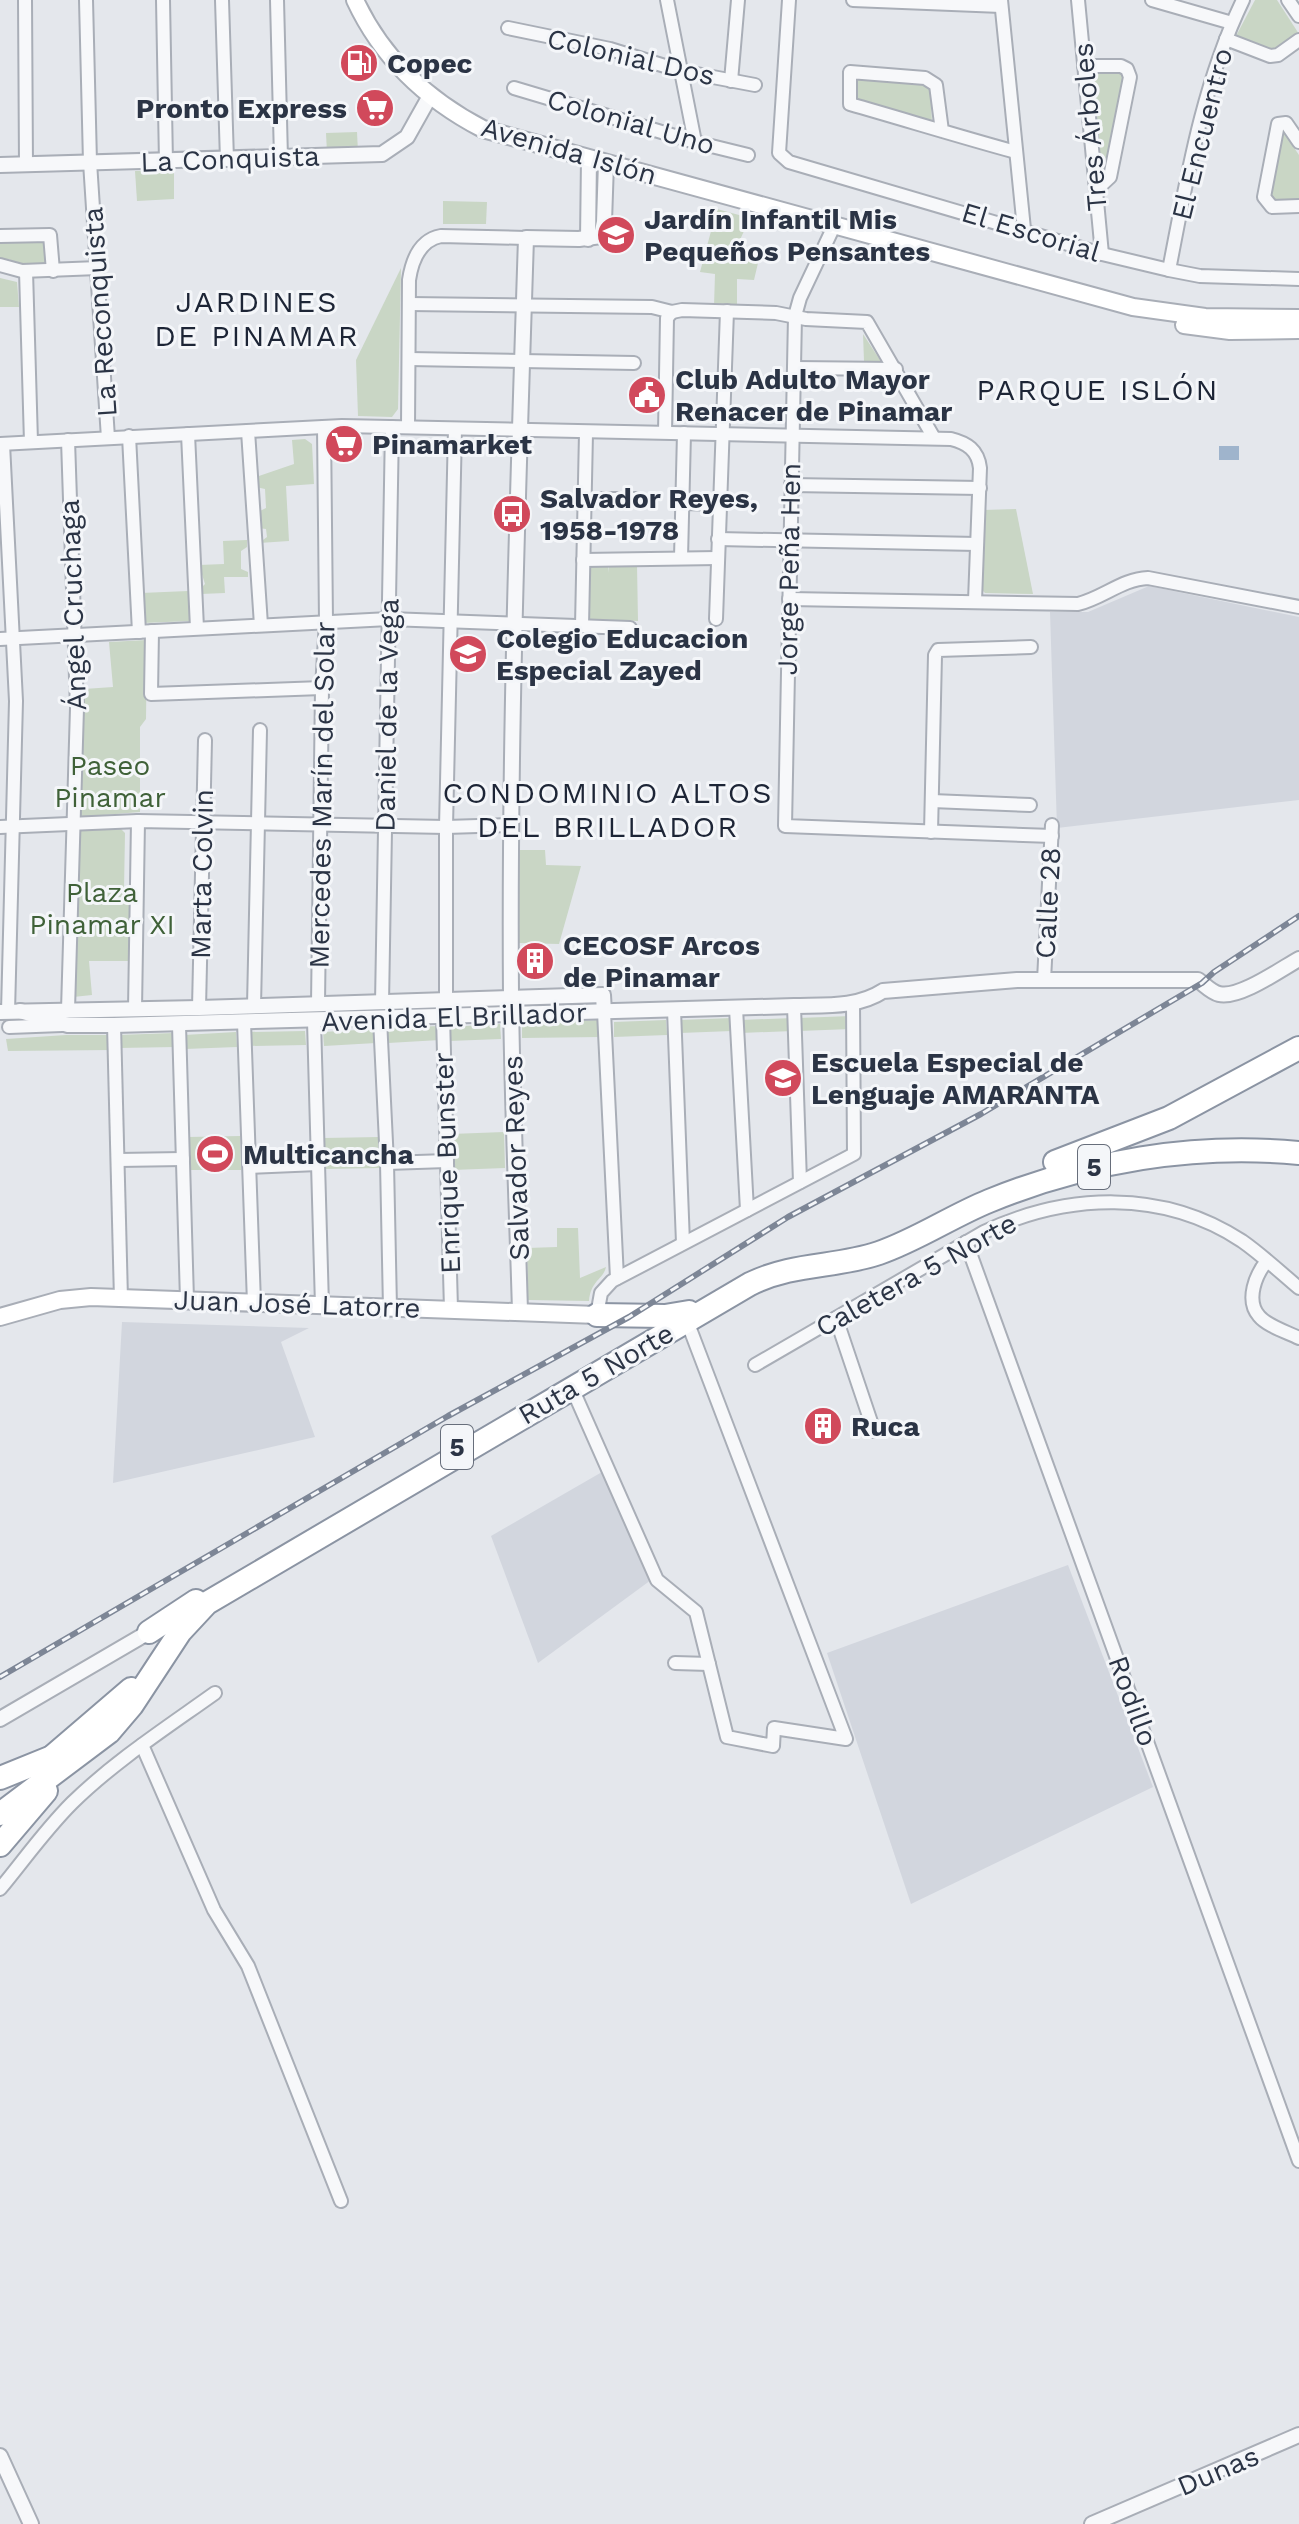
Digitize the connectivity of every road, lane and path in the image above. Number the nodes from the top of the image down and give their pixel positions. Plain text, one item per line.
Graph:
1 (25, 0) edge
2 (86, 0) edge
3 (163, 0) edge
4 (222, 0) edge
5 (277, 0) edge
6 (355, 0) edge
7 (667, 0) edge
8 (738, 0) edge
9 (789, 0) edge
10 (853, 0) edge
11 (1078, 0) edge
12 (1152, 0) edge
13 (1160, 0) edge
14 (1243, 0) edge
15 (1288, 0) edge
16 (930, 2) edge
17 (1001, 3) edge
18 (1299, 16) edge
19 (1232, 23) junction
20 (508, 28) dead end
21 (1226, 39) junction
22 (1299, 40) edge
23 (1084, 66) junction
24 (681, 71) junction
25 (731, 81) junction
26 (755, 85) dead end
27 (514, 88) dead end
28 (430, 96) junction
29 (942, 131) junction
30 (695, 142) junction
31 (1299, 142) edge
32 (1016, 152) junction
33 (748, 155) dead end
34 (281, 158) junction
35 (589, 158) junction
36 (227, 160) junction
37 (90, 162) junction
38 (166, 162) junction
39 (606, 163) junction
40 (0, 165) edge
41 (26, 165) junction
42 (1096, 190) junction
43 (1299, 206) edge
44 (835, 224) junction
45 (1024, 229) junction
46 (0, 236) edge
47 (526, 238) junction
48 (588, 239) junction
49 (1102, 254) junction
50 (0, 265) edge
51 (98, 268) junction
52 (1169, 270) junction
53 (26, 271) junction
54 (53, 271) junction
55 (1299, 279) edge
56 (1110, 302) junction
57 (409, 304) junction
58 (524, 306) junction
59 (727, 311) junction
60 (672, 312) junction
61 (795, 316) junction
62 (1299, 318) edge
63 (1299, 330) edge
64 (409, 359) junction
65 (523, 361) junction
66 (634, 363) dead end
67 (794, 368) junction
68 (896, 369) junction
69 (324, 427) junction
70 (392, 427) junction
71 (408, 427) junction
72 (455, 429) junction
73 (520, 430) junction
74 (248, 431) junction
75 (665, 432) junction
76 (586, 433) junction
77 (684, 433) junction
78 (188, 434) junction
79 (722, 434) junction
80 (792, 435) junction
81 (129, 436) junction
82 (108, 438) junction
83 (934, 438) junction
84 (68, 440) junction
85 (31, 442) junction
86 (2, 444) edge
87 (791, 485) junction
88 (980, 488) junction
89 (584, 499) junction
90 (637, 499) dead end
91 (682, 503) junction
92 (719, 504) junction
93 (718, 539) junction
94 (790, 539) junction
95 (977, 544) junction
96 (681, 558) junction
97 (718, 558) junction
98 (583, 560) junction
99 (789, 599) junction
100 (975, 601) junction
101 (1299, 607) edge
102 (389, 619) junction
103 (716, 619) dead end
104 (326, 621) junction
105 (450, 622) junction
106 (516, 624) junction
107 (261, 625) junction
108 (582, 626) junction
109 (197, 628) junction
110 (630, 628) dead end
111 (145, 631) junction
112 (76, 635) junction
113 (14, 638) junction
114 (0, 639) edge
115 (1031, 647) dead end
116 (322, 688) junction
117 (16, 701) junction
118 (0, 702) edge
119 (260, 730) dead end
120 (205, 740) dead end
121 (932, 801) junction
122 (1030, 805) dead end
123 (138, 821) junction
124 (202, 823) junction
125 (258, 823) junction
126 (320, 823) junction
127 (73, 825) junction
128 (512, 825) junction
129 (6, 826) edge
130 (385, 826) junction
131 (446, 827) junction
132 (931, 832) junction
133 (1299, 959) edge
134 (1044, 980) junction
135 (511, 997) junction
136 (446, 1000) junction
137 (382, 1003) junction
138 (853, 1003) junction
139 (318, 1004) junction
140 (254, 1006) junction
141 (794, 1006) junction
142 (199, 1008) junction
143 (736, 1008) junction
144 (135, 1009) junction
145 (674, 1010) junction
146 (9, 1012) edge
147 (604, 1012) junction
148 (512, 1014) junction
149 (68, 1017) junction
150 (443, 1017) junction
151 (380, 1019) junction
152 (314, 1021) junction
153 (244, 1022) junction
154 (114, 1025) junction
155 (179, 1025) junction
156 (9, 1027) dead end
157 (1299, 1048) edge
158 (1299, 1138) edge
159 (1299, 1153) edge
160 (183, 1159) junction
161 (118, 1160) junction
162 (447, 1161) junction
163 (1055, 1162) junction
164 (387, 1163) junction
165 (318, 1164) junction
166 (250, 1167) junction
167 (800, 1182) junction
168 (747, 1210) junction
169 (966, 1242) junction
170 (683, 1243) junction
171 (1267, 1261) junction
172 (617, 1278) junction
173 (1299, 1288) edge
174 (121, 1299) junction
175 (187, 1300) junction
176 (254, 1303) junction
177 (322, 1306) junction
178 (390, 1308) junction
179 (451, 1309) junction
180 (520, 1311) junction
181 (597, 1315) junction
182 (688, 1316) junction
183 (0, 1317) edge
184 (629, 1317) junction
185 (836, 1318) junction
186 (1299, 1338) edge
187 (641, 1340) junction
188 (755, 1365) dead end
189 (572, 1388) junction
190 (874, 1431) dead end
191 (204, 1596) junction
192 (149, 1632) joint
193 (675, 1663) dead end
194 (709, 1664) junction
195 (215, 1693) dead end
196 (0, 1719) edge
197 (142, 1745) junction
198 (84, 1750) junction
199 (52, 1757) junction
200 (0, 1778) edge
201 (0, 1796) edge
202 (0, 1814) edge
203 (0, 1845) edge
204 (0, 1889) edge
205 (1299, 2161) edge
206 (341, 2201) dead end
207 (1299, 2435) edge
208 (0, 2456) edge
209 (31, 2524) edge
210 (1092, 2524) edge

1 - 41 street
2 - 37 street, La Reconquista
3 - 38 street
4 - 36 street
5 - 34 street
6 - 28 main road, Avenida Islón
7 - 24 street
8 - 25 street
9 - 45 street, El Escorial
10 - 16 street
11 - 23 street, Tres Árboles
12 - 13 street
13 - 19 street
14 - 19 street, El Encuentro
15 - 18 street
16 - 17 street
17 - 32 street
19 - 21 street, El Encuentro
20 - 24 street, Colonial Dos
21 - 22 street
21 - 52 street, El Encuentro
23 - 42 street, Tres Árboles
23 - 42 street
24 - 25 street, Colonial Dos
24 - 30 street
25 - 26 street, Colonial Dos
27 - 30 street, Colonial Uno
28 - 34 street, La Conquista
28 - 35 main road, Avenida Islón
29 - 29 street
29 - 32 street
30 - 33 street, Colonial Uno
31 - 43 street
32 - 45 street
34 - 36 street, La Conquista
35 - 39 main road, Avenida Islón
35 - 48 street
36 - 38 street, La Conquista
37 - 38 street, La Conquista
37 - 41 street, La Conquista
37 - 51 street, La Reconquista
39 - 44 main road, Avenida Islón
39 - 48 street
40 - 41 street, La Conquista
42 - 49 street, Tres Árboles
44 - 56 main road, Avenida Islón
44 - 61 street, Jorge Peña Hen
45 - 49 street, El Escorial
46 - 54 street
47 - 48 street
47 - 57 street
47 - 58 street, Salvador Reyes
49 - 52 street, El Escorial
50 - 53 street
51 - 54 street
51 - 82 street, La Reconquista
52 - 55 street, El Escorial
53 - 54 street
53 - 85 street
56 - 62 main road, Avenida Islón
56 - 63 main road, Avenida Islón
57 - 58 street
57 - 64 street
58 - 60 street
58 - 65 street, Salvador Reyes
59 - 60 street
59 - 61 street
59 - 79 street
60 - 75 street
61 - 67 street, Jorge Peña Hen
61 - 68 street
64 - 65 street
64 - 71 street
65 - 66 street
65 - 73 street, Salvador Reyes
67 - 68 street
67 - 80 street, Jorge Peña Hen
68 - 83 street
69 - 70 street, La Reconquista
69 - 74 street, La Reconquista
69 - 104 street, Mercedes Marín del Solar
70 - 71 street, La Reconquista
70 - 102 street, Daniel de la Vega
71 - 72 street, La Reconquista
72 - 73 street, La Reconquista
72 - 105 street
73 - 76 street, La Reconquista
73 - 106 street, Salvador Reyes
74 - 78 street, La Reconquista
74 - 107 street
75 - 76 street, La Reconquista
75 - 77 street, La Reconquista
76 - 89 street
77 - 79 street, La Reconquista
77 - 91 street
78 - 81 street, La Reconquista
78 - 109 street
79 - 80 street, La Reconquista
79 - 92 street
80 - 83 street, La Reconquista
80 - 87 street, Jorge Peña Hen
81 - 82 street, La Reconquista
81 - 111 street
82 - 84 street
83 - 88 street, La Reconquista
84 - 85 street
84 - 112 street, Ángel Cruchaga
85 - 86 street
86 - 113 street
87 - 88 street
87 - 94 street, Jorge Peña Hen
88 - 95 street
89 - 90 street
89 - 98 street
91 - 92 street
91 - 96 street
92 - 93 street
93 - 94 street
93 - 97 street
94 - 95 street
94 - 99 street, Jorge Peña Hen
95 - 100 street
96 - 97 street
96 - 98 street
97 - 103 street
98 - 108 street
99 - 100 street
99 - 132 street, Jorge Peña Hen
100 - 101 street
102 - 104 street
102 - 105 street
102 - 130 street, Daniel de la Vega
104 - 107 street
104 - 116 street, Mercedes Marín del Solar
105 - 106 street
105 - 131 street
106 - 108 street
106 - 128 street, Salvador Reyes
107 - 109 street
108 - 110 street
109 - 111 street
111 - 112 street
111 - 116 street
112 - 113 street
112 - 127 street, Ángel Cruchaga
113 - 114 street
113 - 117 street
115 - 121 street
116 - 126 street, Mercedes Marín del Solar
117 - 118 street
117 - 129 street
119 - 125 street
120 - 124 street, Marta Colvin
121 - 122 street
121 - 132 street
123 - 124 street
123 - 127 street
123 - 144 street
124 - 125 street
124 - 142 street, Marta Colvin
125 - 126 street
125 - 140 street
126 - 130 street
126 - 139 street, Mercedes Marín del Solar
127 - 129 street
127 - 149 street, Ángel Cruchaga
128 - 131 street
128 - 135 street, Salvador Reyes
129 - 146 street
130 - 131 street
130 - 137 street, Daniel de la Vega
131 - 136 street
132 - 134 street, Calle 28
133 - 134 street, Avenida El Brillador
134 - 138 street, Avenida El Brillador
135 - 136 street, Avenida El Brillador
135 - 147 street, Avenida El Brillador
135 - 148 street, Salvador Reyes
136 - 137 street, Avenida El Brillador
137 - 139 street, Avenida El Brillador
138 - 141 street, Avenida El Brillador
138 - 167 street
139 - 140 street, Avenida El Brillador
139 - 152 street, Mercedes Marín del Solar
140 - 142 street, Avenida El Brillador
141 - 143 street, Avenida El Brillador
141 - 167 street
142 - 144 street, Avenida El Brillador
143 - 145 street, Avenida El Brillador
143 - 168 street
144 - 149 street, Avenida El Brillador
145 - 147 street, Avenida El Brillador
145 - 170 street
146 - 149 street, Avenida El Brillador
147 - 148 street, Avenida El Brillador
147 - 172 street
148 - 150 street, Avenida El Brillador
148 - 180 street, Salvador Reyes
149 - 154 street, Avenida El Brillador
149 - 156 street, Avenida El Brillador
150 - 151 street, Avenida El Brillador
150 - 162 street, Enrique Bunster
151 - 152 street, Avenida El Brillador
151 - 164 street
152 - 153 street, Avenida El Brillador
152 - 165 street, Mercedes Marín del Solar
153 - 155 street, Avenida El Brillador
153 - 166 street
154 - 155 street, Avenida El Brillador
154 - 161 street
155 - 160 street
157 - 163 highway
158 - 163 highway, Ruta 5 Norte / 5
159 - 182 highway, Ruta 5 Norte / 5
160 - 161 street
160 - 175 street
161 - 174 street
162 - 164 street
162 - 179 street, Enrique Bunster
163 - 182 highway, Ruta 5 Norte / 5
164 - 178 street
165 - 166 street
165 - 177 street, Mercedes Marín del Solar
166 - 176 street
167 - 168 street
168 - 170 street
169 - 171 street, Caletera 5 Norte
169 - 185 street, Caletera 5 Norte
169 - 205 street, Rodillo
170 - 172 street
171 - 173 street, Caletera 5 Norte
171 - 186 street
172 - 181 street
174 - 175 main road, Juan José Latorre
174 - 183 main road, Juan José Latorre
175 - 176 main road, Juan José Latorre
176 - 177 main road, Juan José Latorre
177 - 178 main road, Juan José Latorre
178 - 179 main road, Juan José Latorre
179 - 180 main road, Juan José Latorre
180 - 181 main road, Juan José Latorre
181 - 184 highway
182 - 184 highway
182 - 187 highway, Ruta 5 Norte / 5
182 - 189 highway, Ruta 5 Norte / 5
182 - 194 street
184 - 187 highway
185 - 188 street, Caletera 5 Norte
185 - 190 street
187 - 191 highway, Ruta 5 Norte / 5
189 - 194 street
189 - 198 highway, Ruta 5 Norte / 5
191 - 192 highway
191 - 199 highway, Ruta 5 Norte / 5
192 - 196 street
193 - 194 street
195 - 197 street
197 - 204 street
197 - 206 street
198 - 202 highway, Ruta 5 Norte / 5
198 - 203 highway
199 - 200 highway
199 - 201 highway, Ruta 5 Norte / 5
207 - 210 street, Dunas
208 - 209 street

